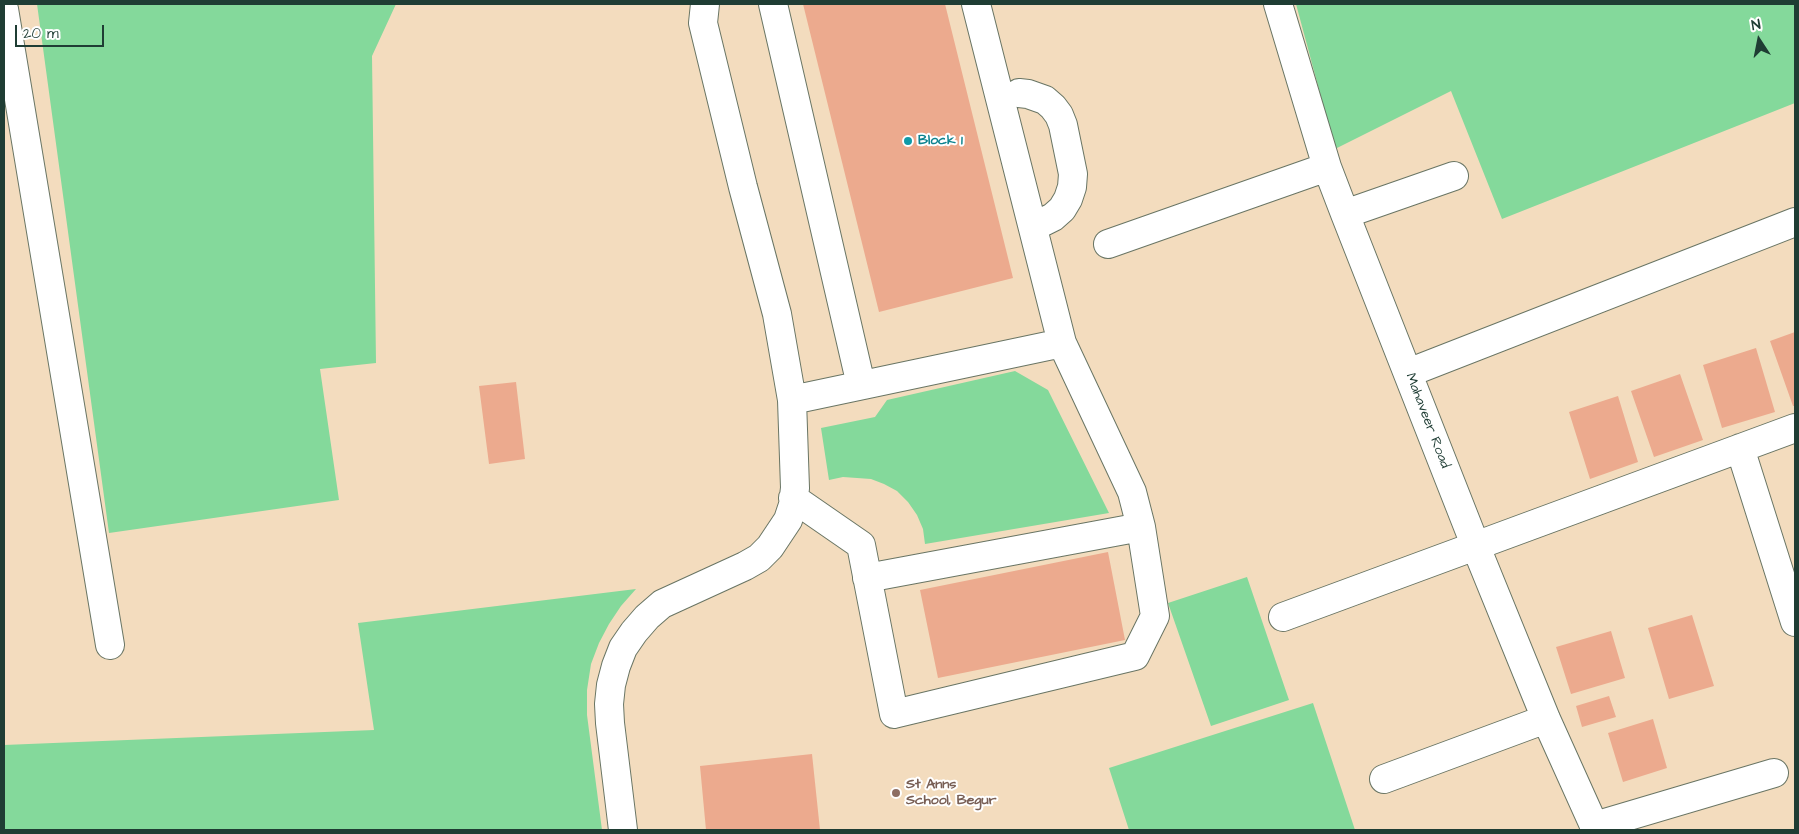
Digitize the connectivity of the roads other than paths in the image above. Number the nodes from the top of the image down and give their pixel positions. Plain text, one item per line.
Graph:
1 (704, 4) edge
2 (773, 4) edge
3 (976, 4) edge
4 (1278, 4) edge
5 (4, 9) edge
6 (1020, 93) dead end
7 (1327, 167) junction
8 (1454, 176) dead end
9 (1345, 214) junction
10 (1795, 222) edge
11 (1033, 227) junction
12 (1108, 244) dead end
13 (1062, 344) junction
14 (1408, 373) junction
15 (861, 385) junction
16 (792, 400) junction
17 (1795, 428) edge
18 (1740, 448) junction
19 (793, 498) junction
20 (1141, 527) junction
21 (1476, 547) junction
22 (867, 578) junction
23 (1283, 617) dead end
24 (1795, 622) edge
25 (110, 645) dead end
26 (1546, 719) junction
27 (1774, 773) dead end
28 (1384, 779) dead end
29 (1596, 828) edge
30 (623, 830) edge

1 - 16 street
2 - 15 street
3 - 11 street
4 - 7 street, Mahaveer Road
5 - 25 street
6 - 11 street
7 - 9 street, Mahaveer Road
7 - 12 street
8 - 9 street
9 - 14 street, Mahaveer Road
10 - 14 street
11 - 13 street
13 - 15 street
13 - 20 street
14 - 21 street, Mahaveer Road
15 - 16 street
16 - 19 street
17 - 18 street
18 - 21 street
18 - 24 street
19 - 22 street
19 - 30 street
20 - 22 street
20 - 22 street
21 - 23 street
21 - 26 street, Mahaveer Road
26 - 28 street
26 - 29 street, Mahaveer Road
27 - 29 street

